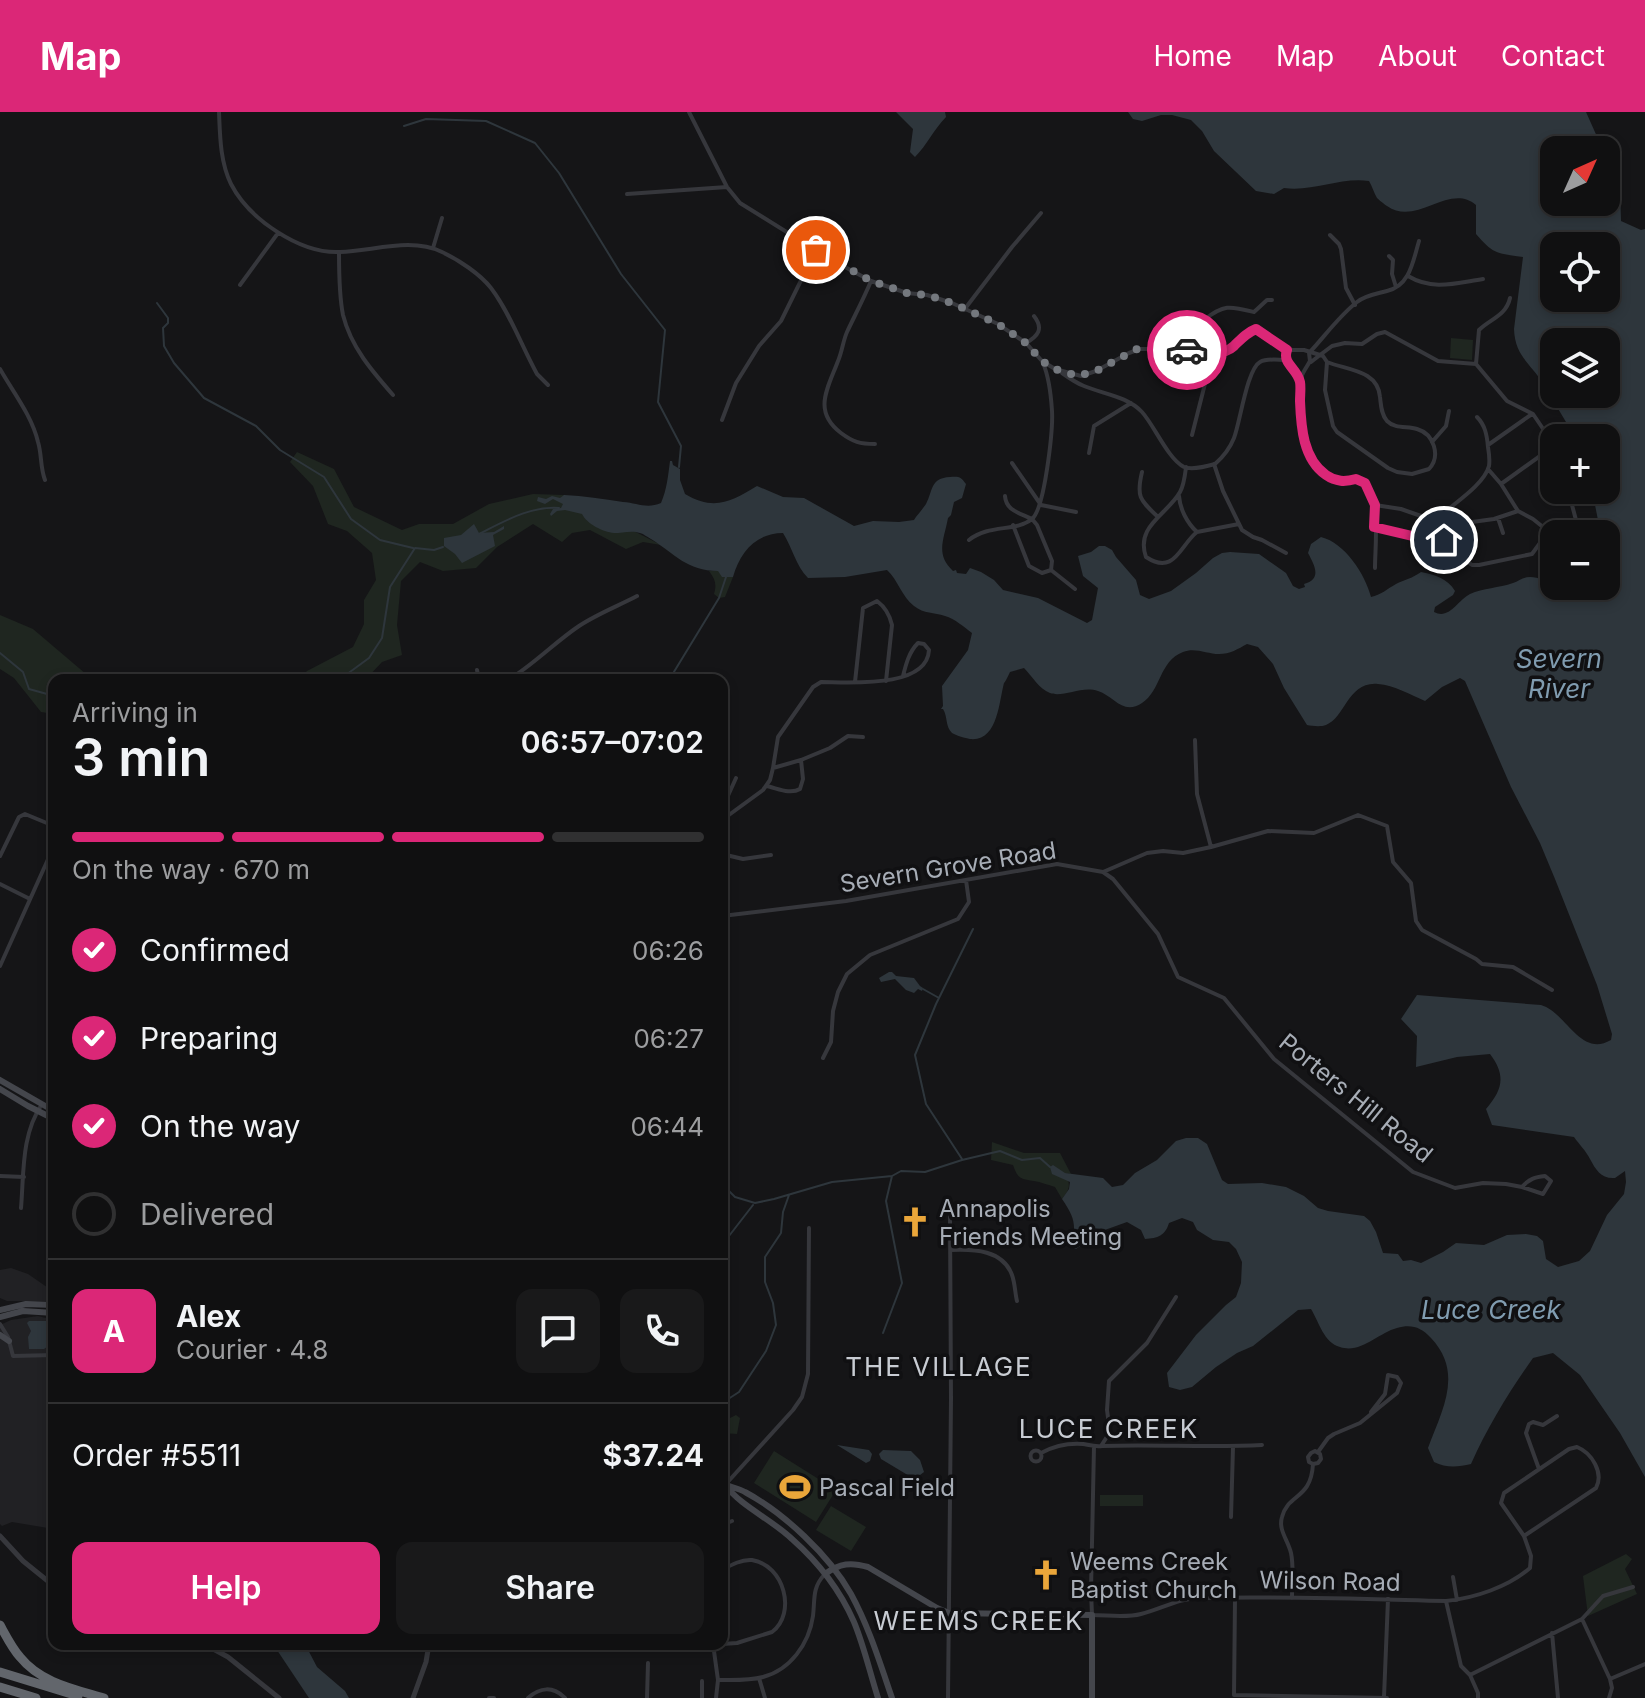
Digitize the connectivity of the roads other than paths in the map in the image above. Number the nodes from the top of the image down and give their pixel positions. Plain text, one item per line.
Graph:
1 (219, 112) edge
2 (689, 112) edge
3 (727, 187) junction
4 (627, 194) dead end
5 (1041, 213) dead end
6 (442, 218) dead end
7 (278, 233) junction
8 (1330, 235) dead end
9 (1419, 241) dead end
10 (433, 248) junction
11 (816, 250) junction
12 (339, 252) junction
13 (1389, 256) dead end
14 (1408, 276) junction
15 (1483, 279) dead end
16 (871, 281) junction
17 (240, 285) dead end
18 (1396, 287) junction
19 (1510, 298) dead end
20 (1272, 300) dead end
21 (1355, 305) junction
22 (964, 310) junction
23 (1034, 316) dead end
24 (1026, 343) junction
25 (1191, 350) junction
26 (1287, 350) junction
27 (1211, 352) junction
28 (1309, 353) junction
29 (1320, 355) junction
30 (1285, 360) junction
31 (1042, 361) junction
32 (1327, 362) junction
33 (1309, 364) junction
34 (1476, 364) junction
35 (0, 369) edge
36 (1055, 369) junction
37 (1304, 369) junction
38 (1296, 370) junction
39 (1300, 382) junction
40 (548, 385) dead end
41 (393, 395) dead end
42 (1131, 403) junction
43 (1449, 411) dead end
44 (1533, 414) junction
45 (1477, 417) dead end
46 (722, 420) dead end
47 (1540, 424) edge
48 (1192, 435) dead end
49 (1432, 442) junction
50 (875, 444) dead end
51 (1488, 445) junction
52 (1089, 453) dead end
53 (1540, 455) edge
54 (1012, 463) dead end
55 (1214, 464) junction
56 (1186, 467) junction
57 (1488, 469) junction
58 (1142, 472) dead end
59 (45, 480) dead end
60 (1501, 484) junction
61 (1179, 494) junction
62 (1005, 496) dead end
63 (1041, 505) junction
64 (1375, 505) junction
65 (1518, 511) junction
66 (1076, 512) dead end
67 (1158, 517) junction
68 (1439, 517) junction
69 (1498, 518) junction
70 (1032, 519) junction
71 (1239, 524) junction
72 (1013, 525) junction
73 (1540, 525) edge
74 (1374, 527) junction
75 (1197, 532) junction
76 (1503, 533) dead end
77 (969, 540) dead end
78 (1540, 543) edge
79 (1286, 553) dead end
80 (1375, 568) dead end
81 (1051, 570) junction
82 (1075, 589) dead end
83 (637, 596) dead end
84 (477, 670) dead end
85 (478, 674) edge
86 (518, 674) edge
87 (903, 676) junction
88 (886, 681) junction
89 (855, 682) junction
90 (863, 737) dead end
91 (1195, 740) dead end
92 (801, 760) junction
93 (773, 768) junction
94 (736, 778) dead end
95 (766, 786) junction
96 (728, 796) edge
97 (728, 816) edge
98 (48, 824) edge
99 (1211, 847) junction
100 (728, 855) edge
101 (771, 855) dead end
102 (0, 856) edge
103 (48, 859) edge
104 (1103, 872) junction
105 (966, 880) junction
106 (0, 884) edge
107 (30, 899) junction
108 (728, 915) edge
109 (0, 966) edge
110 (1552, 990) dead end
111 (823, 1058) dead end
112 (0, 1080) edge
113 (0, 1089) edge
114 (21, 1098) junction
115 (39, 1108) junction
116 (48, 1110) edge
117 (48, 1115) edge
118 (0, 1176) edge
119 (24, 1177) junction
120 (1522, 1187) junction
121 (21, 1208) dead end
122 (950, 1215) dead end
123 (809, 1228) dead end
124 (951, 1250) junction
125 (1176, 1297) dead end
126 (1017, 1301) dead end
127 (48, 1305) edge
128 (0, 1310) edge
129 (48, 1313) edge
130 (0, 1317) edge
131 (0, 1324) edge
132 (0, 1335) edge
133 (9, 1341) junction
134 (48, 1355) edge
135 (1371, 1412) junction
136 (1557, 1416) dead end
137 (1110, 1432) junction
138 (1114, 1445) junction
139 (1262, 1445) dead end
140 (1094, 1446) junction
141 (1101, 1446) junction
142 (1233, 1447) junction
143 (1318, 1452) junction
144 (1041, 1453) dead end
145 (1313, 1464) junction
146 (1539, 1469) junction
147 (728, 1480) edge
148 (728, 1485) edge
149 (728, 1489) edge
150 (1231, 1517) dead end
151 (732, 1521) dead end
152 (728, 1523) edge
153 (0, 1536) edge
154 (1524, 1536) junction
155 (728, 1566) edge
156 (833, 1568) junction
157 (825, 1574) junction
158 (1453, 1577) dead end
159 (48, 1582) edge
160 (1633, 1587) dead end
161 (1292, 1598) junction
162 (1235, 1599) junction
163 (1388, 1599) junction
164 (1457, 1600) junction
165 (1446, 1601) junction
166 (949, 1613) junction
167 (1092, 1615) junction
168 (1582, 1619) junction
169 (0, 1625) edge
170 (1552, 1633) junction
171 (728, 1644) edge
172 (215, 1650) edge
173 (428, 1650) edge
174 (714, 1650) edge
175 (648, 1663) dead end
176 (1645, 1664) edge
177 (0, 1672) edge
178 (1470, 1675) junction
179 (759, 1678) junction
180 (1610, 1679) junction
181 (718, 1680) junction
182 (702, 1681) dead end
183 (0, 1687) edge
184 (0, 1693) edge
185 (1265, 1697) edge
186 (1610, 1697) edge
187 (23, 1698) edge
188 (36, 1698) edge
189 (85, 1698) edge
190 (104, 1698) edge
191 (279, 1698) edge
192 (413, 1698) edge
193 (528, 1698) edge
194 (565, 1698) edge
195 (647, 1698) edge
196 (702, 1698) edge
197 (716, 1698) edge
198 (765, 1698) edge
199 (878, 1698) edge
200 (892, 1698) edge
201 (948, 1698) edge
202 (1092, 1698) edge
203 (1385, 1698) edge
204 (1478, 1698) edge
205 (1558, 1698) edge

1 - 7 street
2 - 3 street
3 - 4 street
3 - 11 street
5 - 22 street
6 - 10 street
7 - 12 street
7 - 17 street
8 - 21 street
9 - 14 street
10 - 12 street
10 - 40 street
11 - 16 street
11 - 46 street
12 - 41 street
13 - 18 street
14 - 15 street
14 - 18 street
16 - 22 street
16 - 50 street
18 - 21 street
19 - 34 street
20 - 25 street
21 - 28 street
22 - 24 street
23 - 24 street
24 - 31 street
25 - 27 street
25 - 36 street
26 - 27 street
26 - 28 street
26 - 30 street
27 - 48 street
28 - 29 street
28 - 33 street
29 - 32 street
29 - 33 street
29 - 34 street
30 - 38 street
30 - 55 street
31 - 36 street
31 - 63 street
32 - 49 street
32 - 49 street
33 - 37 street
34 - 44 street
35 - 59 street
36 - 42 street
37 - 38 street
37 - 39 street
38 - 39 street
39 - 64 street
42 - 52 street
42 - 56 street
43 - 49 street
44 - 47 street
44 - 51 street
45 - 51 street
51 - 57 street
53 - 60 street
54 - 63 street
55 - 56 street
55 - 71 street
56 - 61 street
57 - 60 street
57 - 68 street
58 - 67 street
60 - 65 street
61 - 67 street
61 - 75 street
62 - 70 street
63 - 66 street
63 - 70 street
64 - 68 street
64 - 74 street
65 - 69 street
65 - 73 street
67 - 75 street
68 - 69 street
69 - 76 street
70 - 72 street
70 - 81 street
71 - 75 street
71 - 79 street
72 - 77 street
72 - 81 street
74 - 78 street
74 - 80 street
81 - 82 street
83 - 86 street
84 - 85 street
87 - 87 street
87 - 88 street
88 - 89 street
88 - 89 street
89 - 93 street
90 - 92 street
91 - 99 street
92 - 93 street
92 - 95 street
93 - 95 street
94 - 96 street
95 - 97 street
98 - 102 street
99 - 104 street
99 - 110 street
100 - 101 street
103 - 107 street
104 - 105 street, Severn Grove Road
104 - 120 street, Porters Hill Road
105 - 108 street, Severn Grove Road
105 - 111 street
106 - 107 street
107 - 109 street
112 - 114 main road
113 - 114 main road
114 - 115 main road
115 - 116 main road
115 - 117 main road
115 - 119 street
118 - 119 street
119 - 121 street
120 - 120 street, Porters Hill Road
122 - 124 street
123 - 147 street
124 - 126 street
124 - 166 street
125 - 137 street
127 - 128 main road
129 - 130 main road
131 - 133 street
132 - 133 main road
133 - 134 street
135 - 135 street
135 - 143 street
136 - 146 street
137 - 138 street
137 - 141 street
138 - 141 street
138 - 142 street
139 - 142 street
140 - 141 street
140 - 144 street
140 - 167 street
142 - 150 street
143 - 145 street
143 - 145 street
145 - 161 street
146 - 154 street
146 - 154 street
148 - 156 main road
149 - 157 main road
151 - 152 street
153 - 159 street
154 - 164 street, Wilson Road
155 - 171 street
156 - 157 main road
156 - 166 main road
156 - 200 main road
157 - 179 street
157 - 199 main road
158 - 164 street
160 - 168 street
161 - 162 street, Wilson Road
161 - 163 street, Wilson Road
162 - 167 street, Wilson Road
162 - 185 street
163 - 165 street, Wilson Road
163 - 203 street
164 - 165 street, Wilson Road
165 - 178 street
166 - 167 main road
166 - 201 street
167 - 202 main road
168 - 170 street
168 - 180 street
169 - 190 highway
170 - 178 street
170 - 205 street
172 - 191 street
173 - 192 street
174 - 181 street
175 - 195 street
176 - 180 street
177 - 189 highway
178 - 204 street
179 - 181 street
179 - 198 street
180 - 186 street
181 - 197 street
182 - 196 street
183 - 188 highway
184 - 187 highway
185 - 203 street
193 - 194 street

